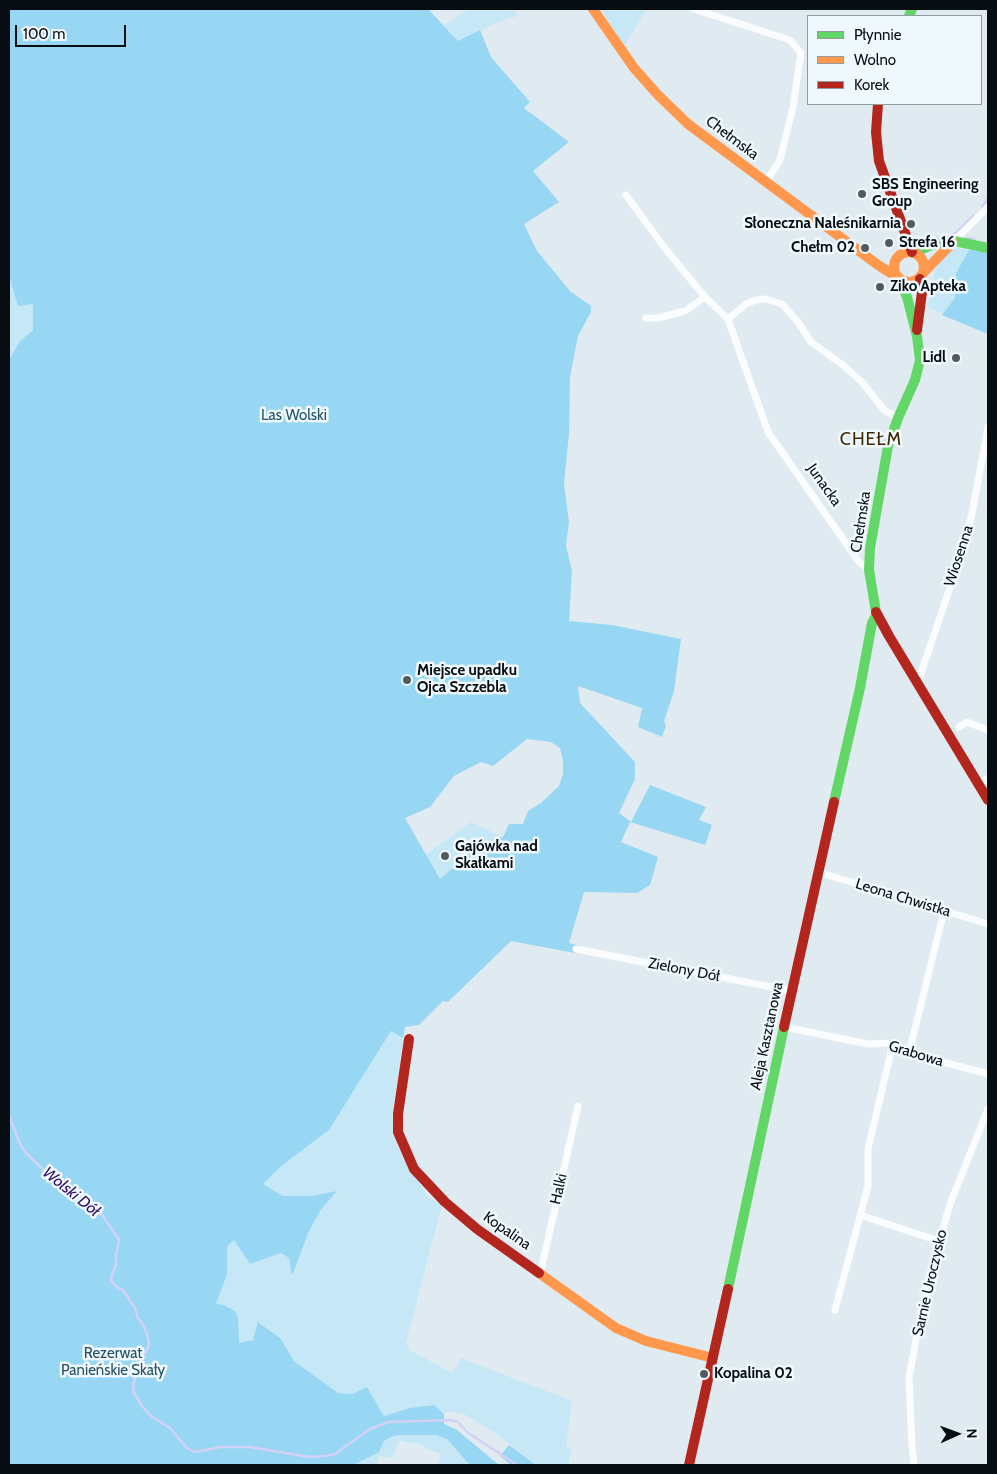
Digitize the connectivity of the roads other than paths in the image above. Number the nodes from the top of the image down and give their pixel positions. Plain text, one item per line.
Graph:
1 (593, 9) edge
2 (694, 9) edge
3 (878, 105) edge
4 (766, 182) junction
5 (626, 195) dead end
6 (988, 207) edge
7 (954, 241) junction
8 (988, 248) edge
9 (906, 254) junction
10 (878, 265) junction
11 (921, 277) junction
12 (899, 278) junction
13 (705, 296) junction
14 (646, 318) dead end
15 (728, 319) junction
16 (917, 336) junction
17 (898, 418) junction
18 (988, 427) edge
19 (869, 570) junction
20 (877, 614) junction
21 (918, 682) junction
22 (959, 727) dead end
23 (988, 730) edge
24 (988, 778) edge
25 (978, 784) junction
26 (988, 800) edge
27 (818, 872) junction
28 (944, 912) junction
29 (988, 924) edge
30 (576, 948) dead end
31 (792, 991) junction
32 (785, 1027) junction
33 (409, 1039) dead end
34 (893, 1043) junction
35 (909, 1053) junction
36 (988, 1074) edge
37 (578, 1106) dead end
38 (988, 1109) edge
39 (860, 1215) junction
40 (939, 1241) junction
41 (538, 1272) junction
42 (835, 1310) dead end
43 (713, 1358) junction
44 (689, 1465) edge
45 (914, 1465) edge

1 - 4 street, Chełmska
2 - 4 street
3 - 9 street
4 - 10 street, Chełmska
5 - 13 street, Junacka
6 - 7 street
7 - 8 street
7 - 9 street
7 - 11 street
9 - 10 street
9 - 11 street
9 - 12 street
10 - 12 street, Chełmska
11 - 12 street
11 - 16 street, Chełmska
12 - 16 street, Chełmska
13 - 14 street
13 - 15 street, Junacka
15 - 17 street
15 - 19 street, Junacka
16 - 17 street, Chełmska
17 - 19 street, Chełmska
18 - 21 street, Wiosenna
19 - 20 street
20 - 21 street
20 - 27 street, Aleja Kasztanowa
21 - 25 street
22 - 23 street
24 - 25 street
25 - 26 street
27 - 28 street, Leona Chwistka
27 - 31 street, Aleja Kasztanowa
28 - 29 street, Leona Chwistka
28 - 35 street
30 - 31 street, Zielony Dół
31 - 32 street, Aleja Kasztanowa
32 - 34 street, Grabowa
32 - 43 street, Aleja Kasztanowa
33 - 41 street, Kopalina
34 - 35 street, Grabowa
34 - 39 street
35 - 36 street, Grabowa
37 - 41 street, Halki
38 - 40 street, Sarnie Uroczysko
39 - 40 street
39 - 42 street
40 - 45 street, Sarnie Uroczysko
41 - 43 street, Kopalina
43 - 44 street, Aleja Kasztanowa

